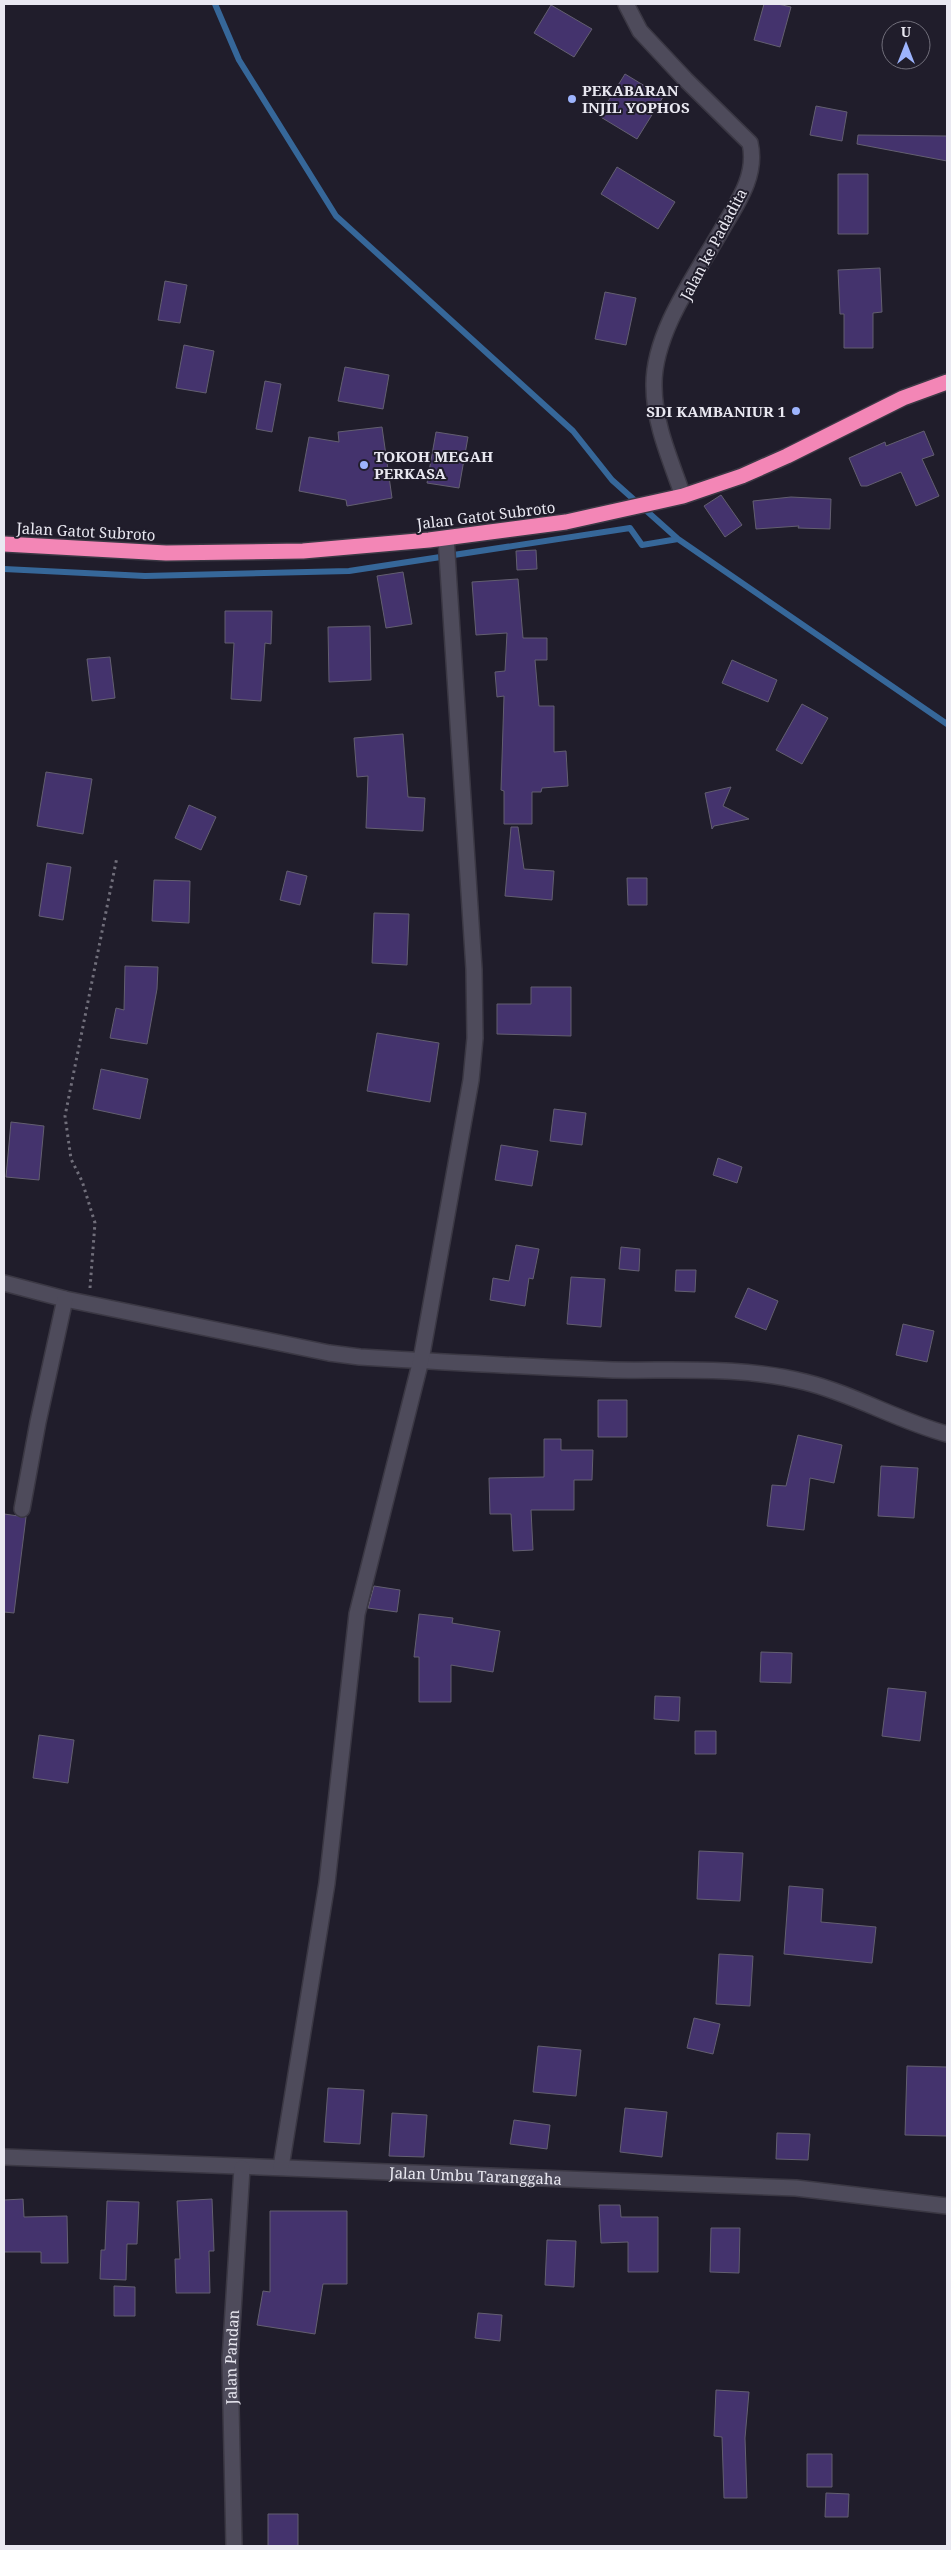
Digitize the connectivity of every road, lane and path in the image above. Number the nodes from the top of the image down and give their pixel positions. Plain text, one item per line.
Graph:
1 (626, 4) edge
2 (947, 382) edge
3 (683, 496) junction
4 (4, 544) edge
5 (447, 550) junction
6 (117, 857) dead end
7 (4, 1283) edge
8 (66, 1299) junction
9 (88, 1304) junction
10 (421, 1360) junction
11 (947, 1434) edge
12 (22, 1509) dead end
13 (4, 2157) edge
14 (281, 2167) junction
15 (242, 2168) junction
16 (947, 2206) edge
17 (234, 2546) edge

1 - 3 street, Jalan ke Padadita
2 - 3 highway, Jalan Gatot Subroto
3 - 5 highway, Jalan Gatot Subroto
4 - 5 highway, Jalan Gatot Subroto
5 - 10 street
6 - 9 path
7 - 8 street
8 - 9 street
8 - 12 street
9 - 10 street
10 - 11 street
10 - 14 street
13 - 15 street, Jalan Umbu Taranggaha
14 - 15 street, Jalan Umbu Taranggaha
14 - 16 street, Jalan Umbu Taranggaha
15 - 17 street, Jalan Pandan

